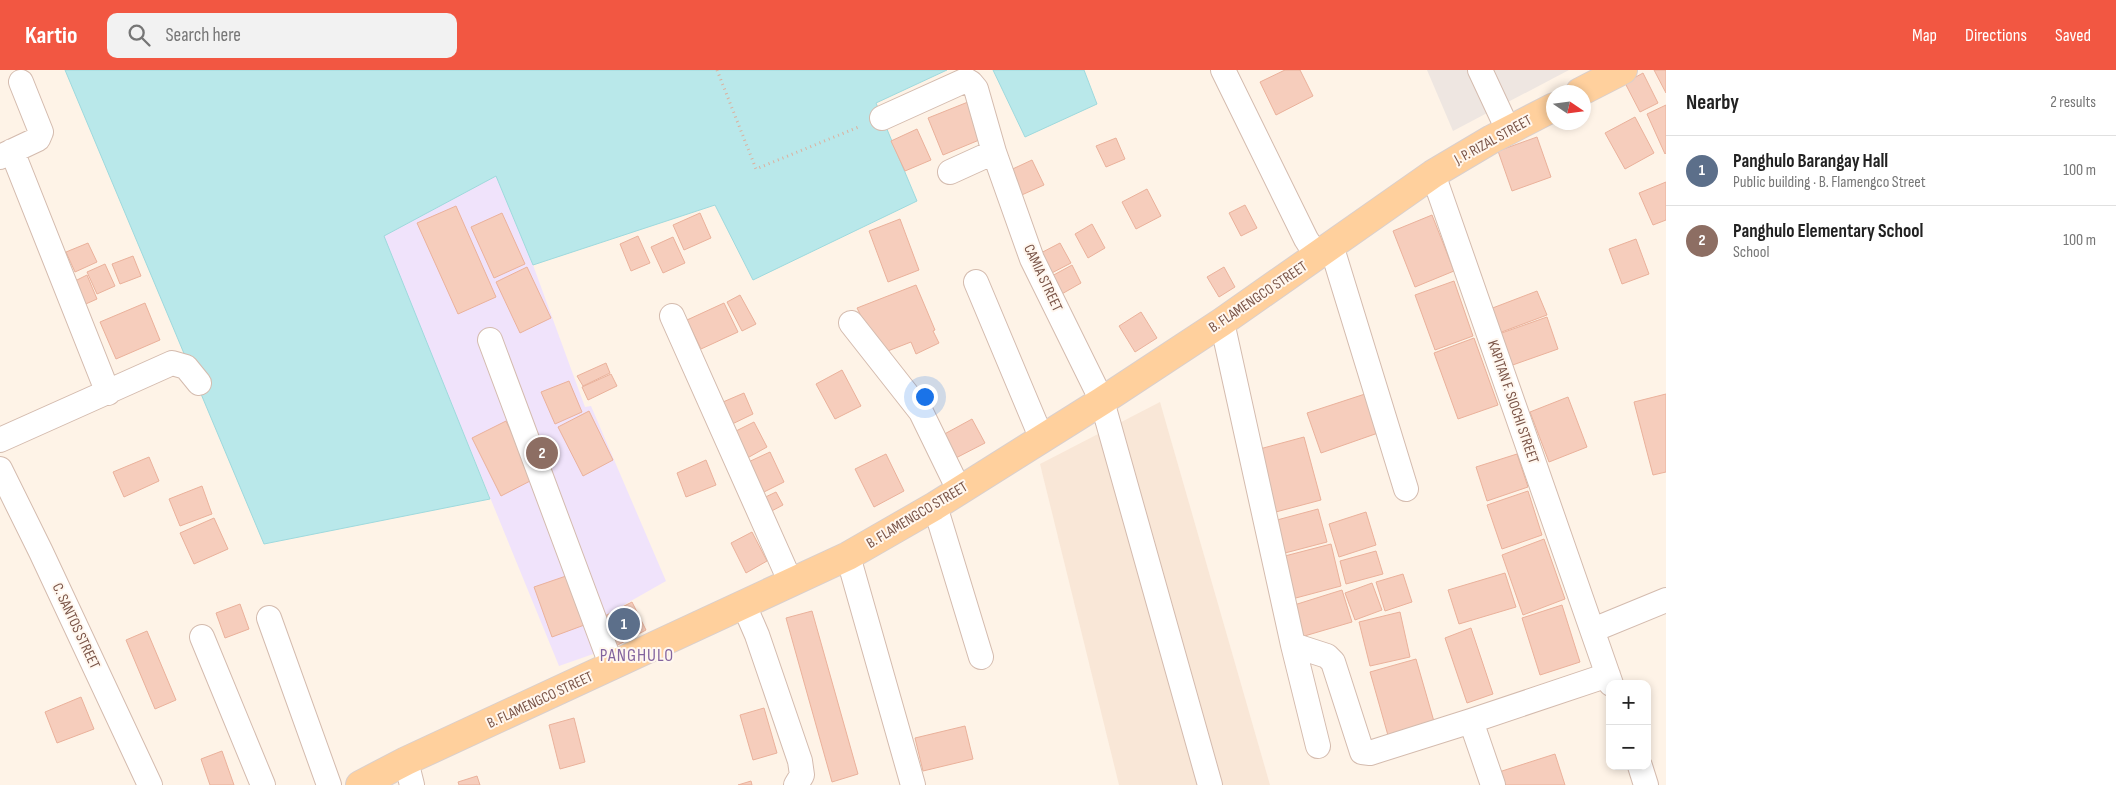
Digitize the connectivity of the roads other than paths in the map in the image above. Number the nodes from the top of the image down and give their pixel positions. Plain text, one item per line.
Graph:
1 (1222, 70) edge
2 (1480, 70) edge
3 (1623, 70) edge
4 (21, 82) dead end
5 (1591, 86) edge
6 (1546, 110) edge
7 (882, 118) road end
8 (1508, 130) junction
9 (994, 152) junction
10 (6, 154) edge
11 (950, 172) dead end
12 (1433, 174) junction
13 (1324, 251) junction
14 (976, 282) dead end
15 (672, 316) dead end
16 (1222, 322) junction
17 (851, 324) dead end
18 (490, 340) dead end
19 (199, 383) dead end
20 (108, 393) junction
21 (1102, 400) junction
22 (1041, 437) junction
23 (0, 440) edge
24 (0, 469) edge
25 (1406, 489) dead end
26 (959, 490) junction
27 (935, 506) junction
28 (848, 556) junction
29 (790, 583) junction
30 (1666, 600) edge
31 (744, 605) junction
32 (269, 618) dead end
33 (1593, 630) junction
34 (202, 637) dead end
35 (1293, 645) junction
36 (981, 657) dead end
37 (612, 666) junction
38 (1610, 679) edge
39 (1471, 722) junction
40 (1318, 746) dead end
41 (1641, 770) edge
42 (409, 773) edge
43 (150, 785) edge
44 (263, 785) edge
45 (329, 785) edge
46 (360, 785) edge
47 (796, 785) edge
48 (913, 785) edge
49 (1210, 785) edge
50 (1492, 785) edge
51 (1646, 785) edge

1 - 13 street
2 - 8 street
3 - 5 main road
4 - 10 street
6 - 8 main road, J. P. RIZAL STREET
7 - 9 street, CAMIA STREET
8 - 12 main road, J. P. RIZAL STREET
9 - 11 street
9 - 21 street, CAMIA STREET
10 - 20 street
12 - 13 main road, B. FLAMENGCO STREET
12 - 33 street, KAPITAN F. SIOCHI STREET
13 - 16 main road, B. FLAMENGCO STREET
13 - 25 street
14 - 22 street
15 - 29 street
16 - 21 main road, B. FLAMENGCO STREET
16 - 35 street
17 - 26 street
18 - 37 street
19 - 20 street
20 - 23 street
21 - 22 main road, B. FLAMENGCO STREET
21 - 49 street, CAMIA STREET
22 - 26 main road, B. FLAMENGCO STREET
24 - 43 street, C. SANTOS STREET
26 - 27 main road, B. FLAMENGCO STREET
27 - 28 main road, B. FLAMENGCO STREET
27 - 36 street
28 - 29 main road, B. FLAMENGCO STREET
28 - 48 street
29 - 31 main road, B. FLAMENGCO STREET
30 - 33 street
31 - 37 main road, B. FLAMENGCO STREET
31 - 47 street
32 - 45 street
33 - 38 street, KAPITAN F. SIOCHI STREET
34 - 44 street
35 - 39 street
35 - 40 street
37 - 42 main road, B. FLAMENGCO STREET
38 - 39 street
39 - 50 street
41 - 51 street
42 - 46 main road, B. FLAMENGCO STREET

